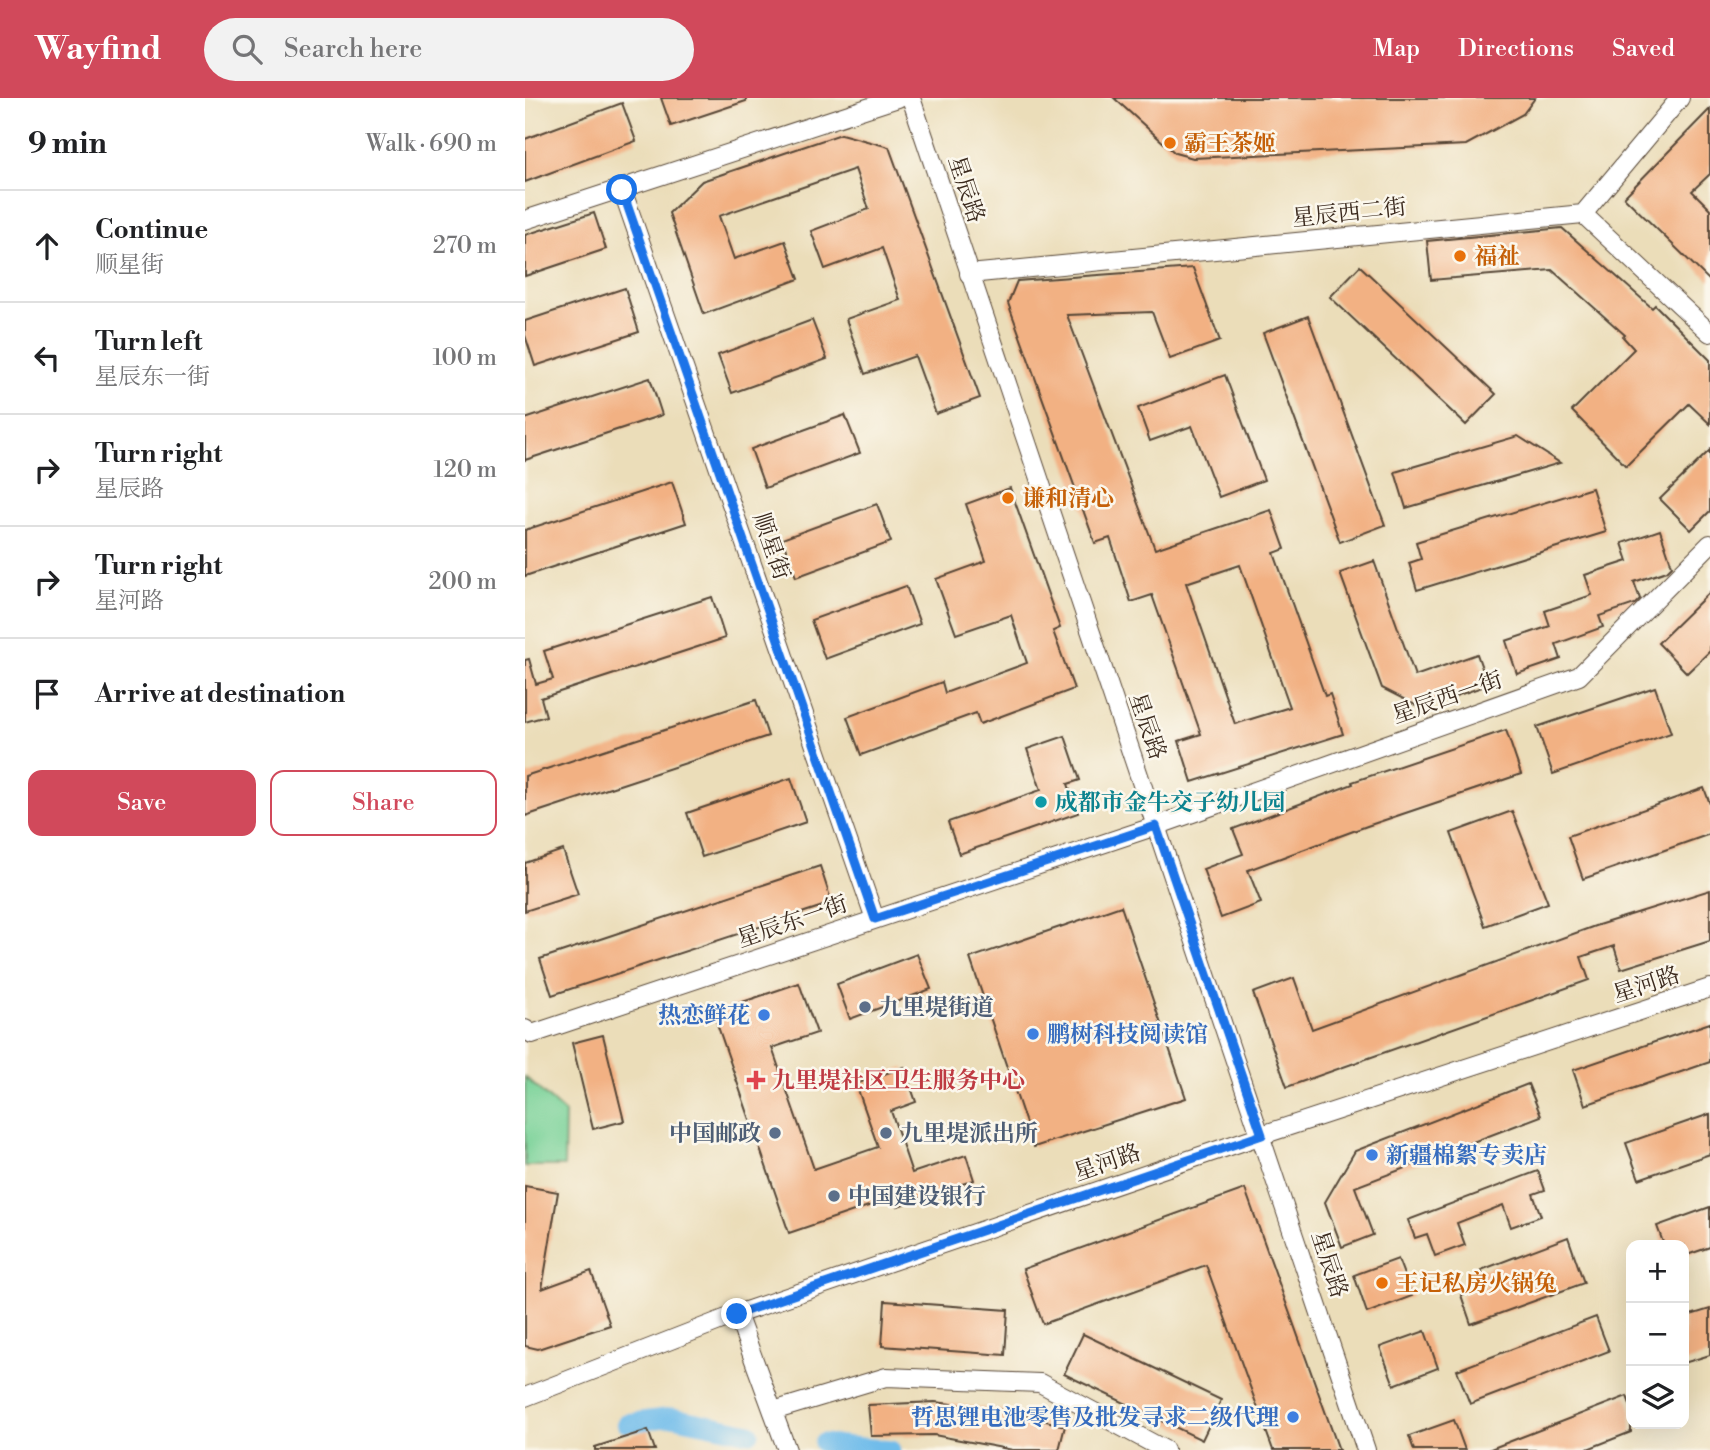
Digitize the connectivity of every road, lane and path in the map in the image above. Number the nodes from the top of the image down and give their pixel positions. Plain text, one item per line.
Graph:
1 (898, 98) edge
2 (911, 98) edge
3 (1680, 98) edge
4 (622, 190) junction
5 (1583, 214) junction
6 (525, 220) edge
7 (969, 274) junction
8 (1710, 333) edge
9 (1710, 544) edge
10 (1156, 826) junction
11 (875, 919) junction
12 (1710, 988) edge
13 (525, 1029) edge
14 (1262, 1135) junction
15 (737, 1314) junction
16 (525, 1396) edge
17 (773, 1411) junction
18 (787, 1450) edge
19 (1165, 1450) edge
20 (1366, 1450) edge

1 - 4 street
2 - 7 street, 星辰路
3 - 5 street
4 - 6 street
4 - 11 street, 顺星街
5 - 7 street, 星辰西二街
5 - 8 street
7 - 10 street, 星辰路
9 - 10 street, 星辰西一街
10 - 11 street, 星辰东一街
10 - 14 street, 星辰路
11 - 13 street, 星辰东一街
12 - 14 street, 星河路
14 - 15 street, 星河路
14 - 20 street, 星辰路
15 - 16 street, 星河路
15 - 17 street
17 - 18 street
17 - 19 street

